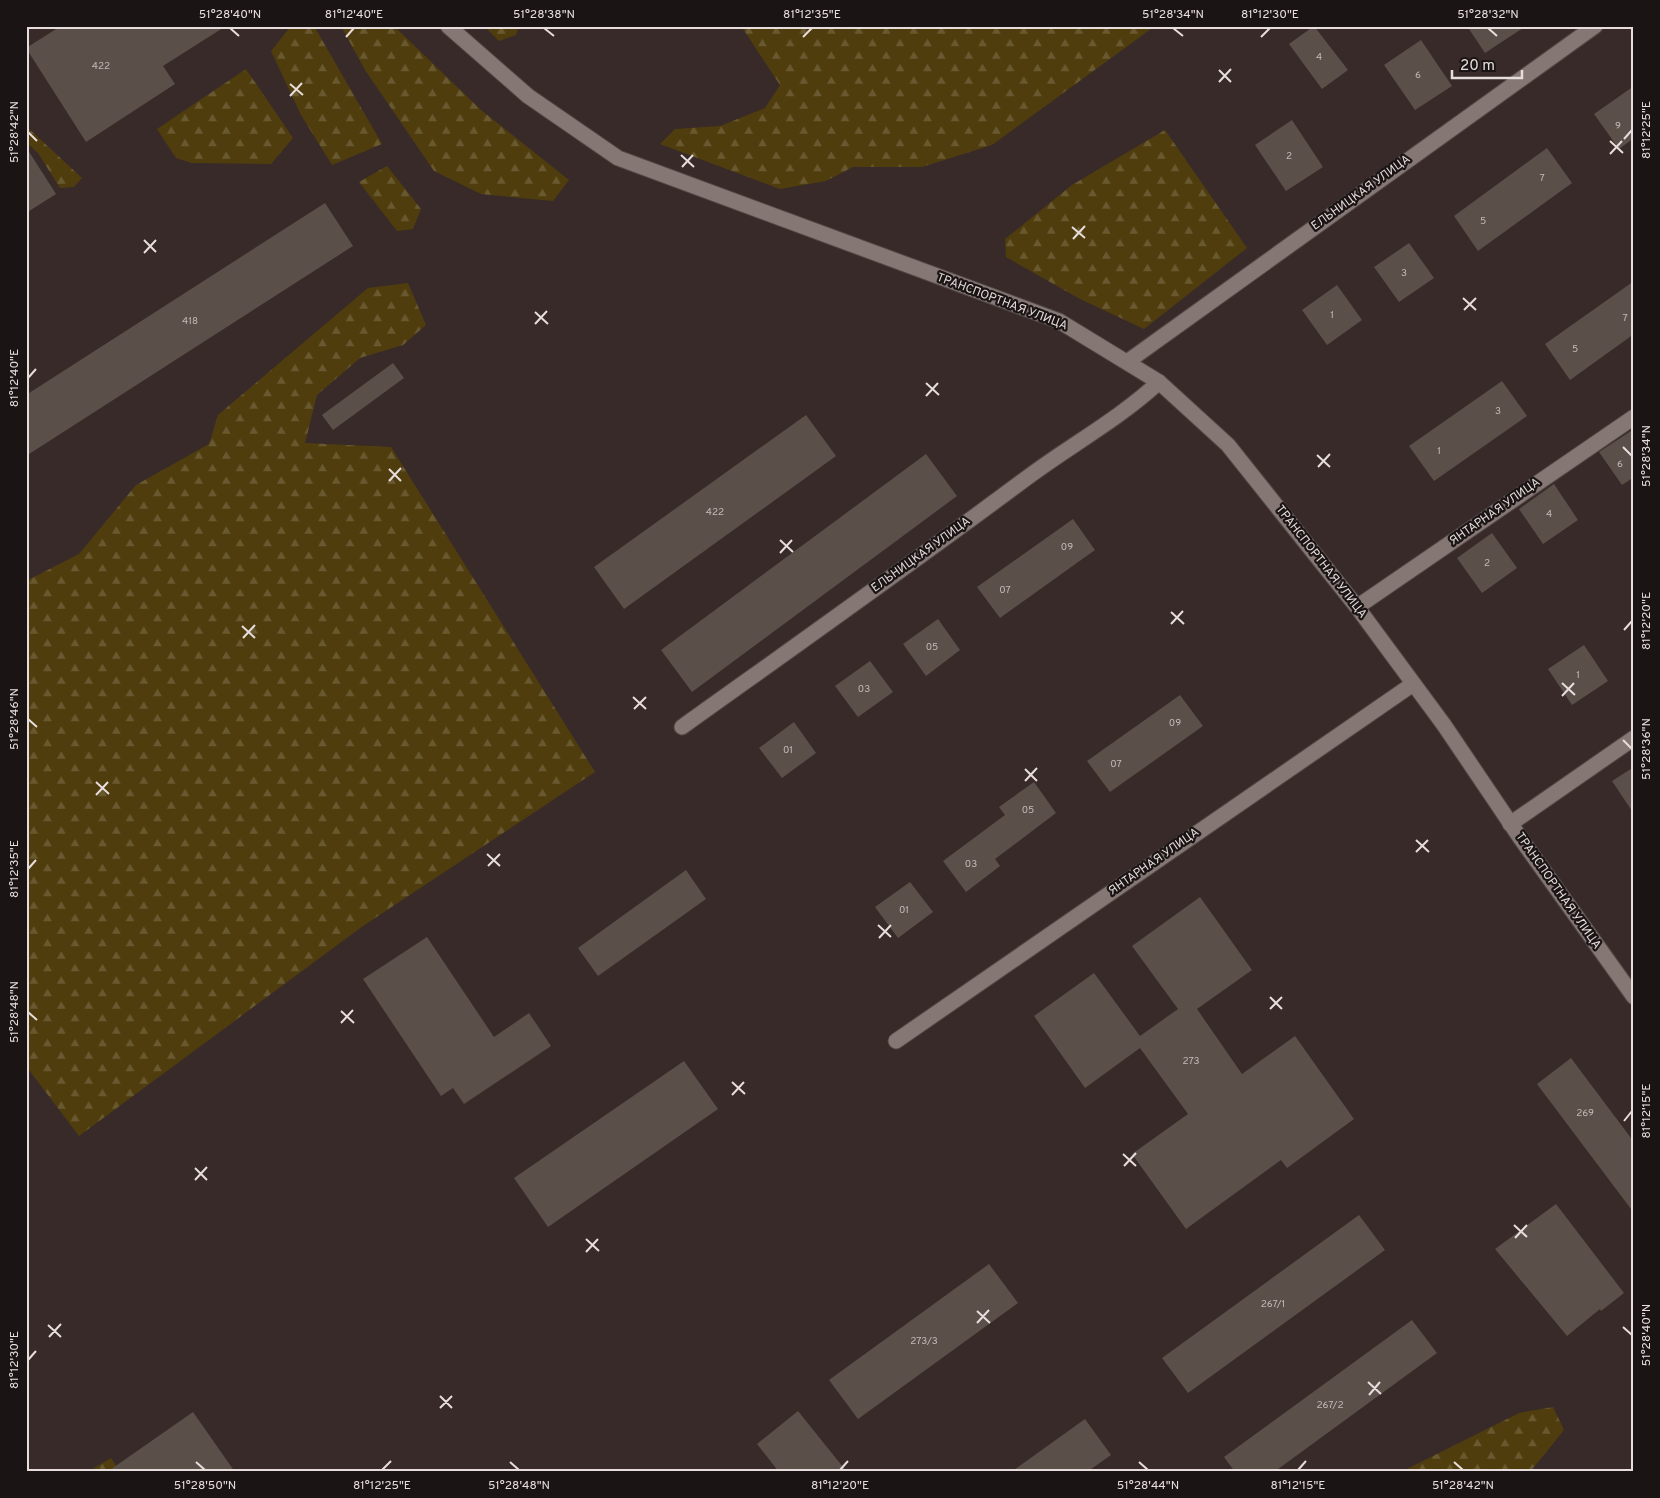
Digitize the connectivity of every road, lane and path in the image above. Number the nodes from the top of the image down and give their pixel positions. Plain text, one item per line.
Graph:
1 (448, 26) edge
2 (1595, 26) edge
3 (1127, 362) junction
4 (1160, 382) junction
5 (1634, 417) edge
6 (1357, 607) junction
7 (1413, 684) junction
8 (682, 727) dead end
9 (1634, 738) edge
10 (1510, 824) junction
11 (1634, 997) edge
12 (896, 1041) dead end

1 - 3 street, ТРАНСПОРТНАЯ УЛИЦА
2 - 3 street, ЕЛЬНИЦКАЯ УЛИЦА
3 - 4 street, ТРАНСПОРТНАЯ УЛИЦА
4 - 6 street, ТРАНСПОРТНАЯ УЛИЦА
4 - 8 street, ЕЛЬНИЦКАЯ УЛИЦА
5 - 6 street, ЯНТАРНАЯ УЛИЦА
6 - 7 street, ТРАНСПОРТНАЯ УЛИЦА
7 - 10 street, ТРАНСПОРТНАЯ УЛИЦА
7 - 12 street, ЯНТАРНАЯ УЛИЦА
9 - 10 street
10 - 11 street, ТРАНСПОРТНАЯ УЛИЦА

